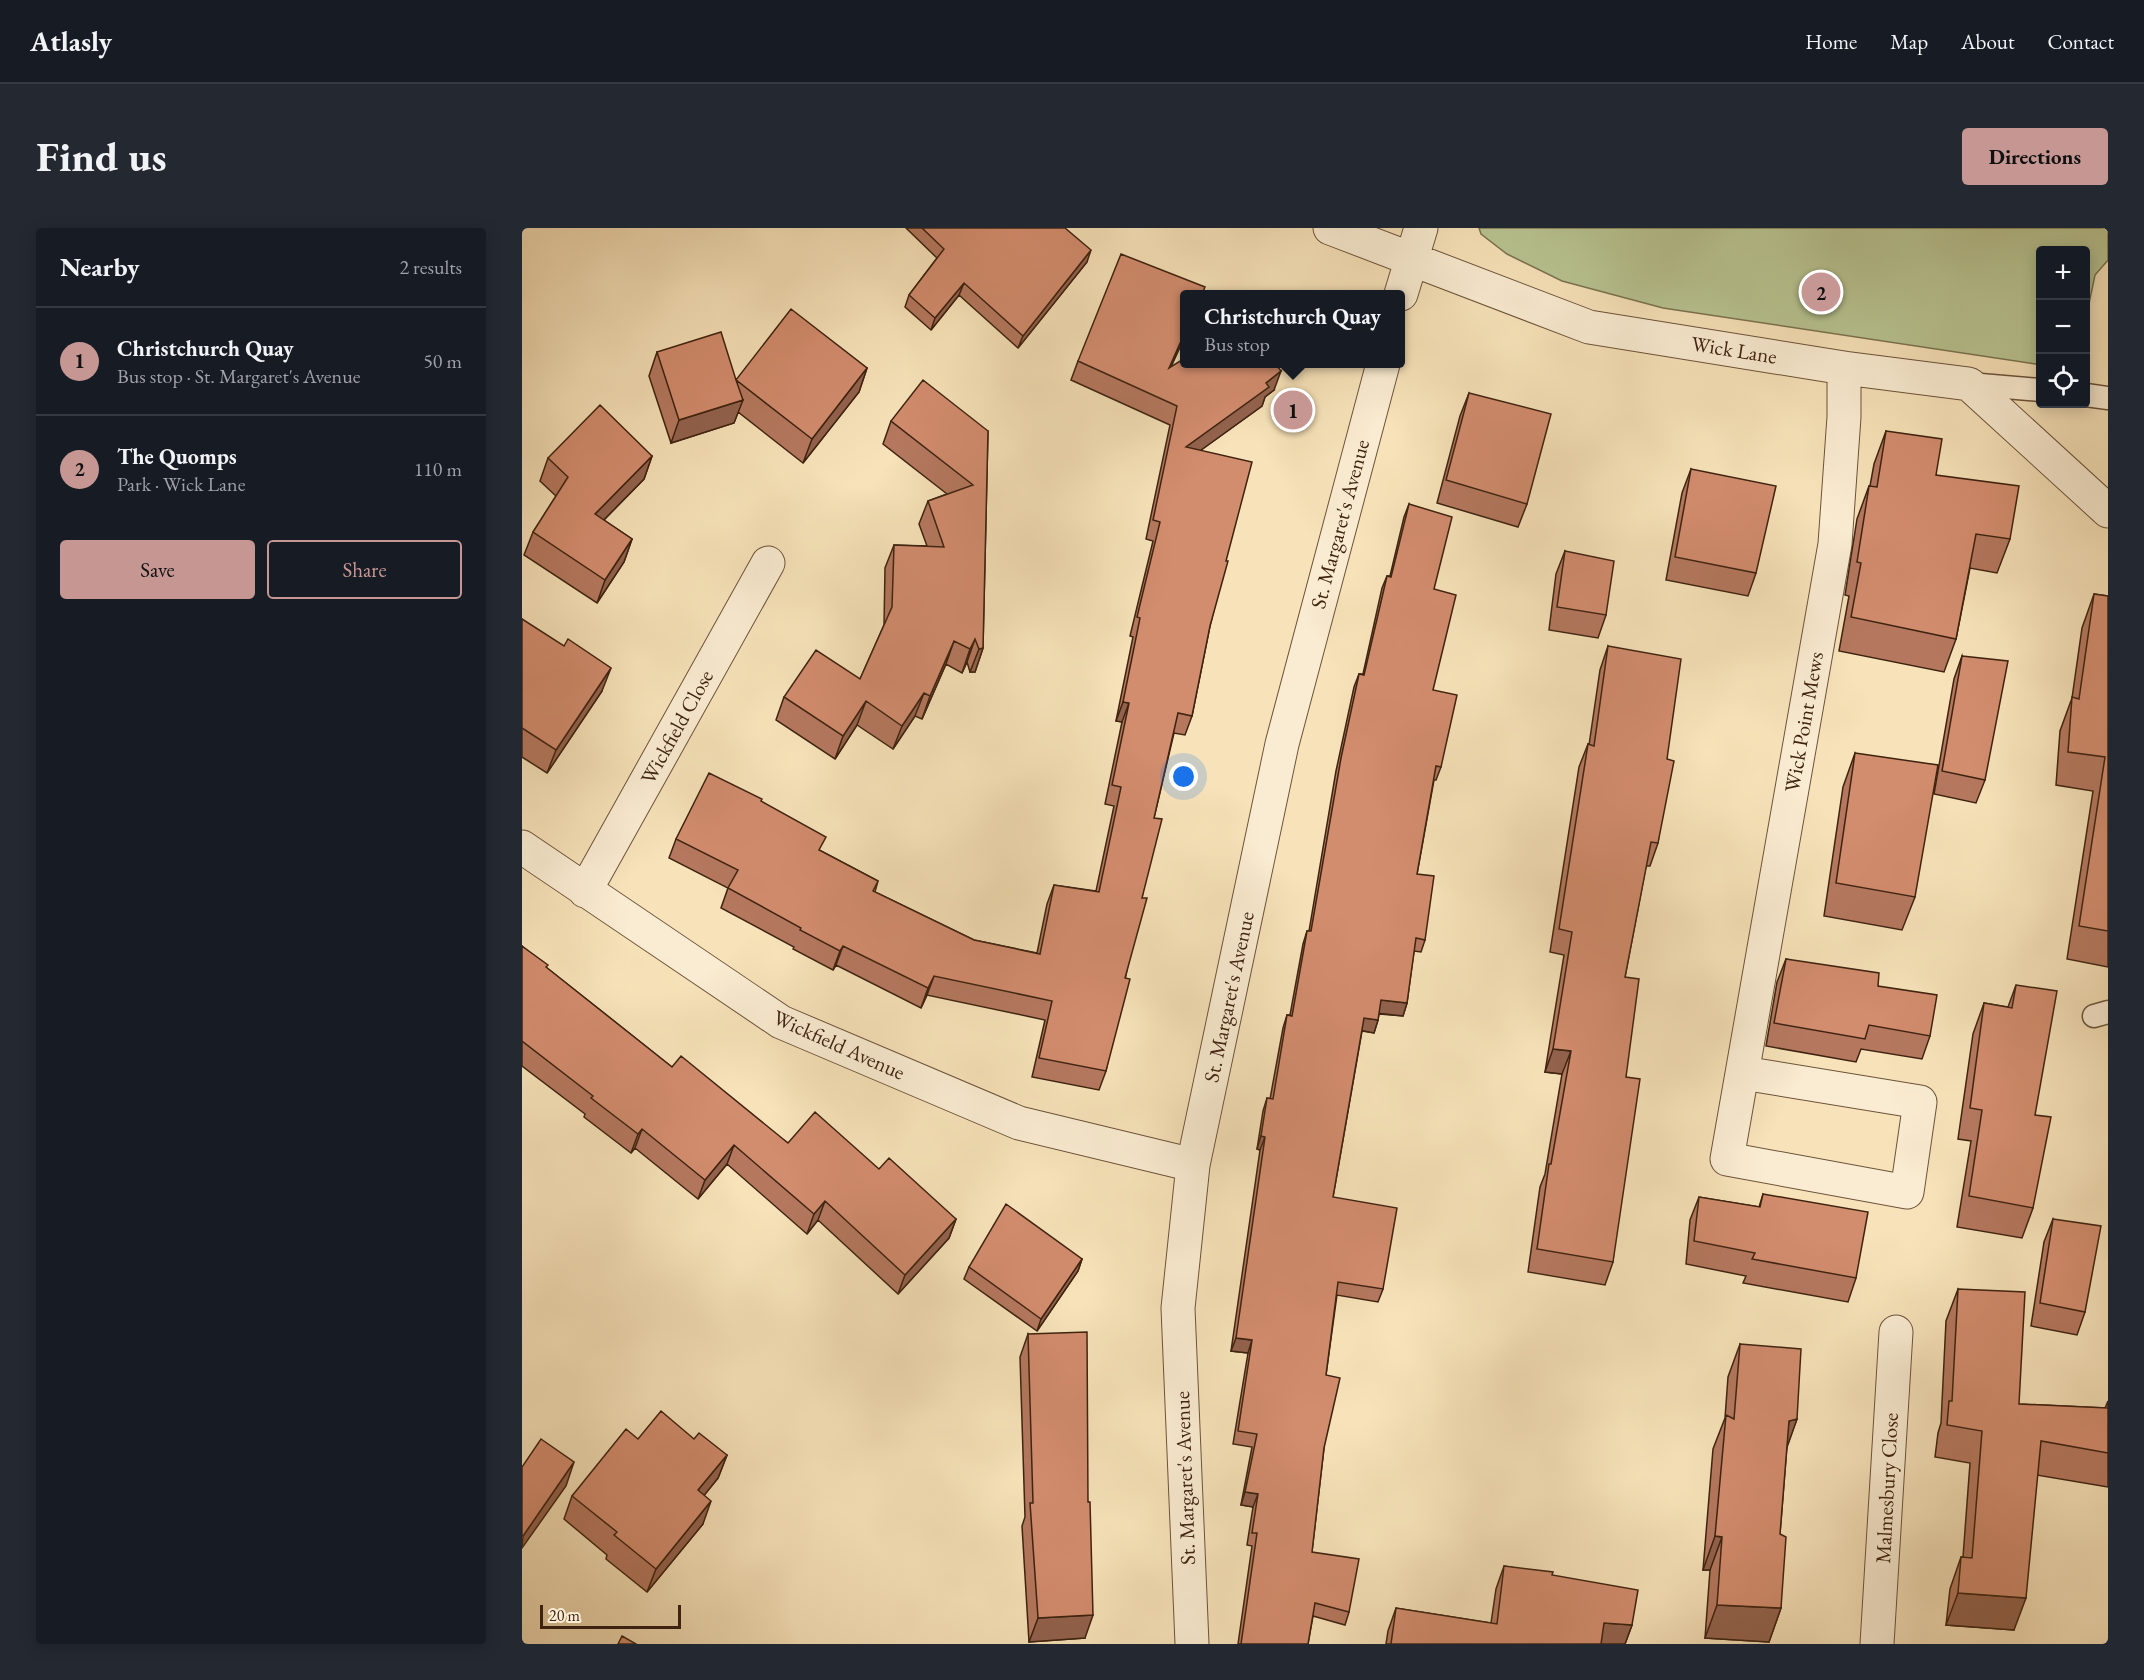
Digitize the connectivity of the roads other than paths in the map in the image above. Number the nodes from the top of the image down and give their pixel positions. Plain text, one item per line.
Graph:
1 (1330, 228) edge
2 (1421, 228) edge
3 (1410, 258) junction
4 (1402, 290) edge
5 (1382, 368) edge
6 (1844, 368) junction
7 (1969, 384) junction
8 (2036, 390) edge
9 (2090, 396) edge
10 (2108, 398) edge
11 (2108, 511) edge
12 (768, 562) dead end
13 (522, 847) edge
14 (585, 891) junction
15 (1743, 1073) junction
16 (1193, 1165) junction
17 (1896, 1332) dead end
18 (1192, 1644) edge
19 (1877, 1644) edge

1 - 3 street, Wick Lane
2 - 3 street
3 - 4 street
3 - 6 street, Wick Lane
5 - 16 street, St. Margaret's Avenue
6 - 7 street, Wick Lane
6 - 15 street, Wick Point Mews
7 - 8 lane
7 - 11 street
9 - 10 lane
12 - 14 street, Wickfield Close
13 - 14 street, Wickfield Avenue
14 - 16 street, Wickfield Avenue
15 - 15 street, Wick Point Mews
16 - 18 street, St. Margaret's Avenue
17 - 19 street, Malmesbury Close

